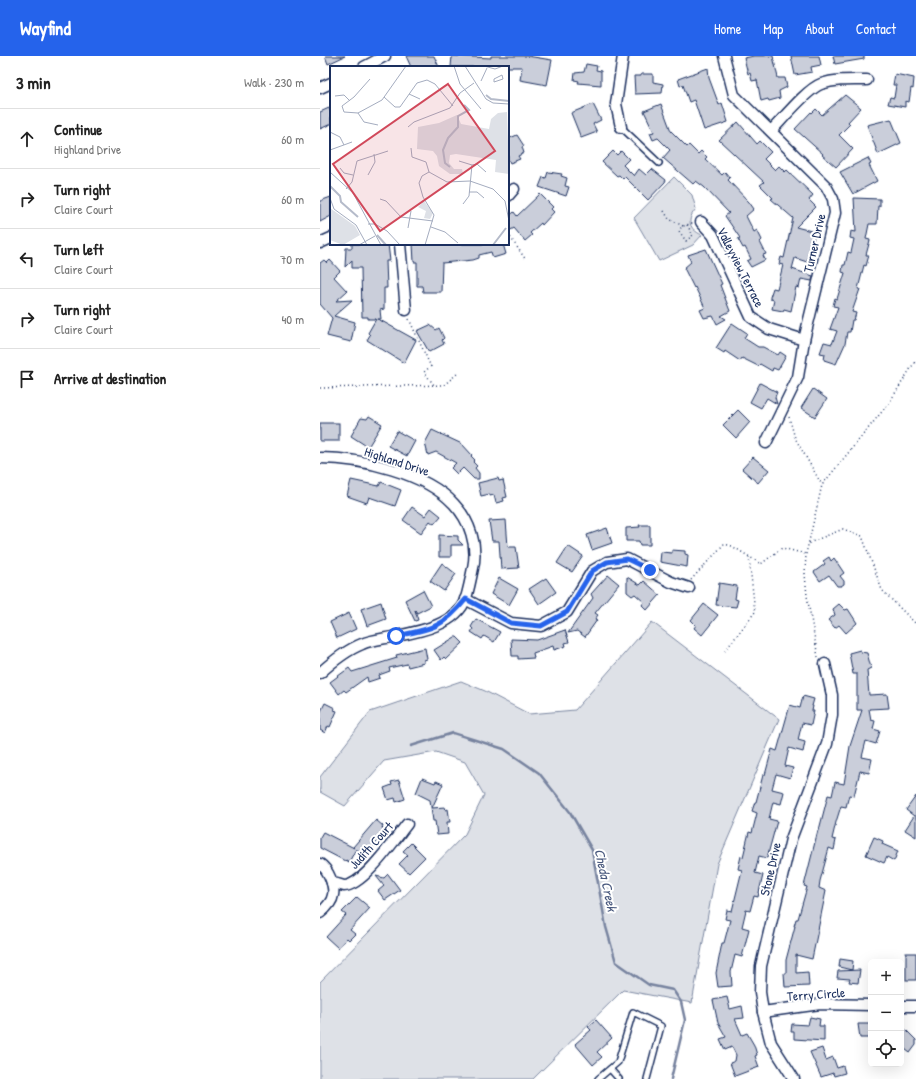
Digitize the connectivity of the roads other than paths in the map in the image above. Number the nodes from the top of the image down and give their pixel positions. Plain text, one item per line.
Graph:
1 (385, 56) edge
2 (623, 56) edge
3 (724, 56) edge
4 (366, 66) edge
5 (867, 80) dead end
6 (330, 83) edge
7 (320, 88) edge
8 (621, 127) joint
9 (771, 131) junction
10 (659, 163) dead end
11 (701, 222) dead end
12 (330, 238) edge
13 (320, 243) edge
14 (400, 245) edge
15 (406, 310) road end
16 (804, 340) junction
17 (766, 443) dead end
18 (320, 458) edge
19 (688, 588) road end
20 (466, 599) junction
21 (825, 664) road end
22 (320, 673) edge
23 (407, 824) dead end
24 (320, 864) edge
25 (332, 883) junction
26 (320, 913) edge
27 (868, 1005) edge
28 (904, 1006) edge
29 (916, 1006) edge
30 (762, 1012) junction
31 (610, 1069) junction
32 (598, 1079) edge
33 (619, 1079) edge
34 (647, 1079) edge
35 (794, 1079) edge

1 - 4 street
2 - 8 street
3 - 9 street, Turner Drive
5 - 9 street
6 - 7 street
8 - 10 lane
9 - 16 street, Turner Drive
11 - 16 street, Valleyview Terrace
12 - 13 street
14 - 15 street
16 - 17 street, Turner Drive
18 - 20 street, Highland Drive
19 - 20 street
20 - 22 street, Highland Drive
21 - 30 street, Stone Drive
23 - 25 street, Judith Court
24 - 25 street
25 - 26 street
27 - 30 street, Terry Circle
28 - 29 street
30 - 35 street, Stone Drive
31 - 32 lane
31 - 33 lane
31 - 34 lane

